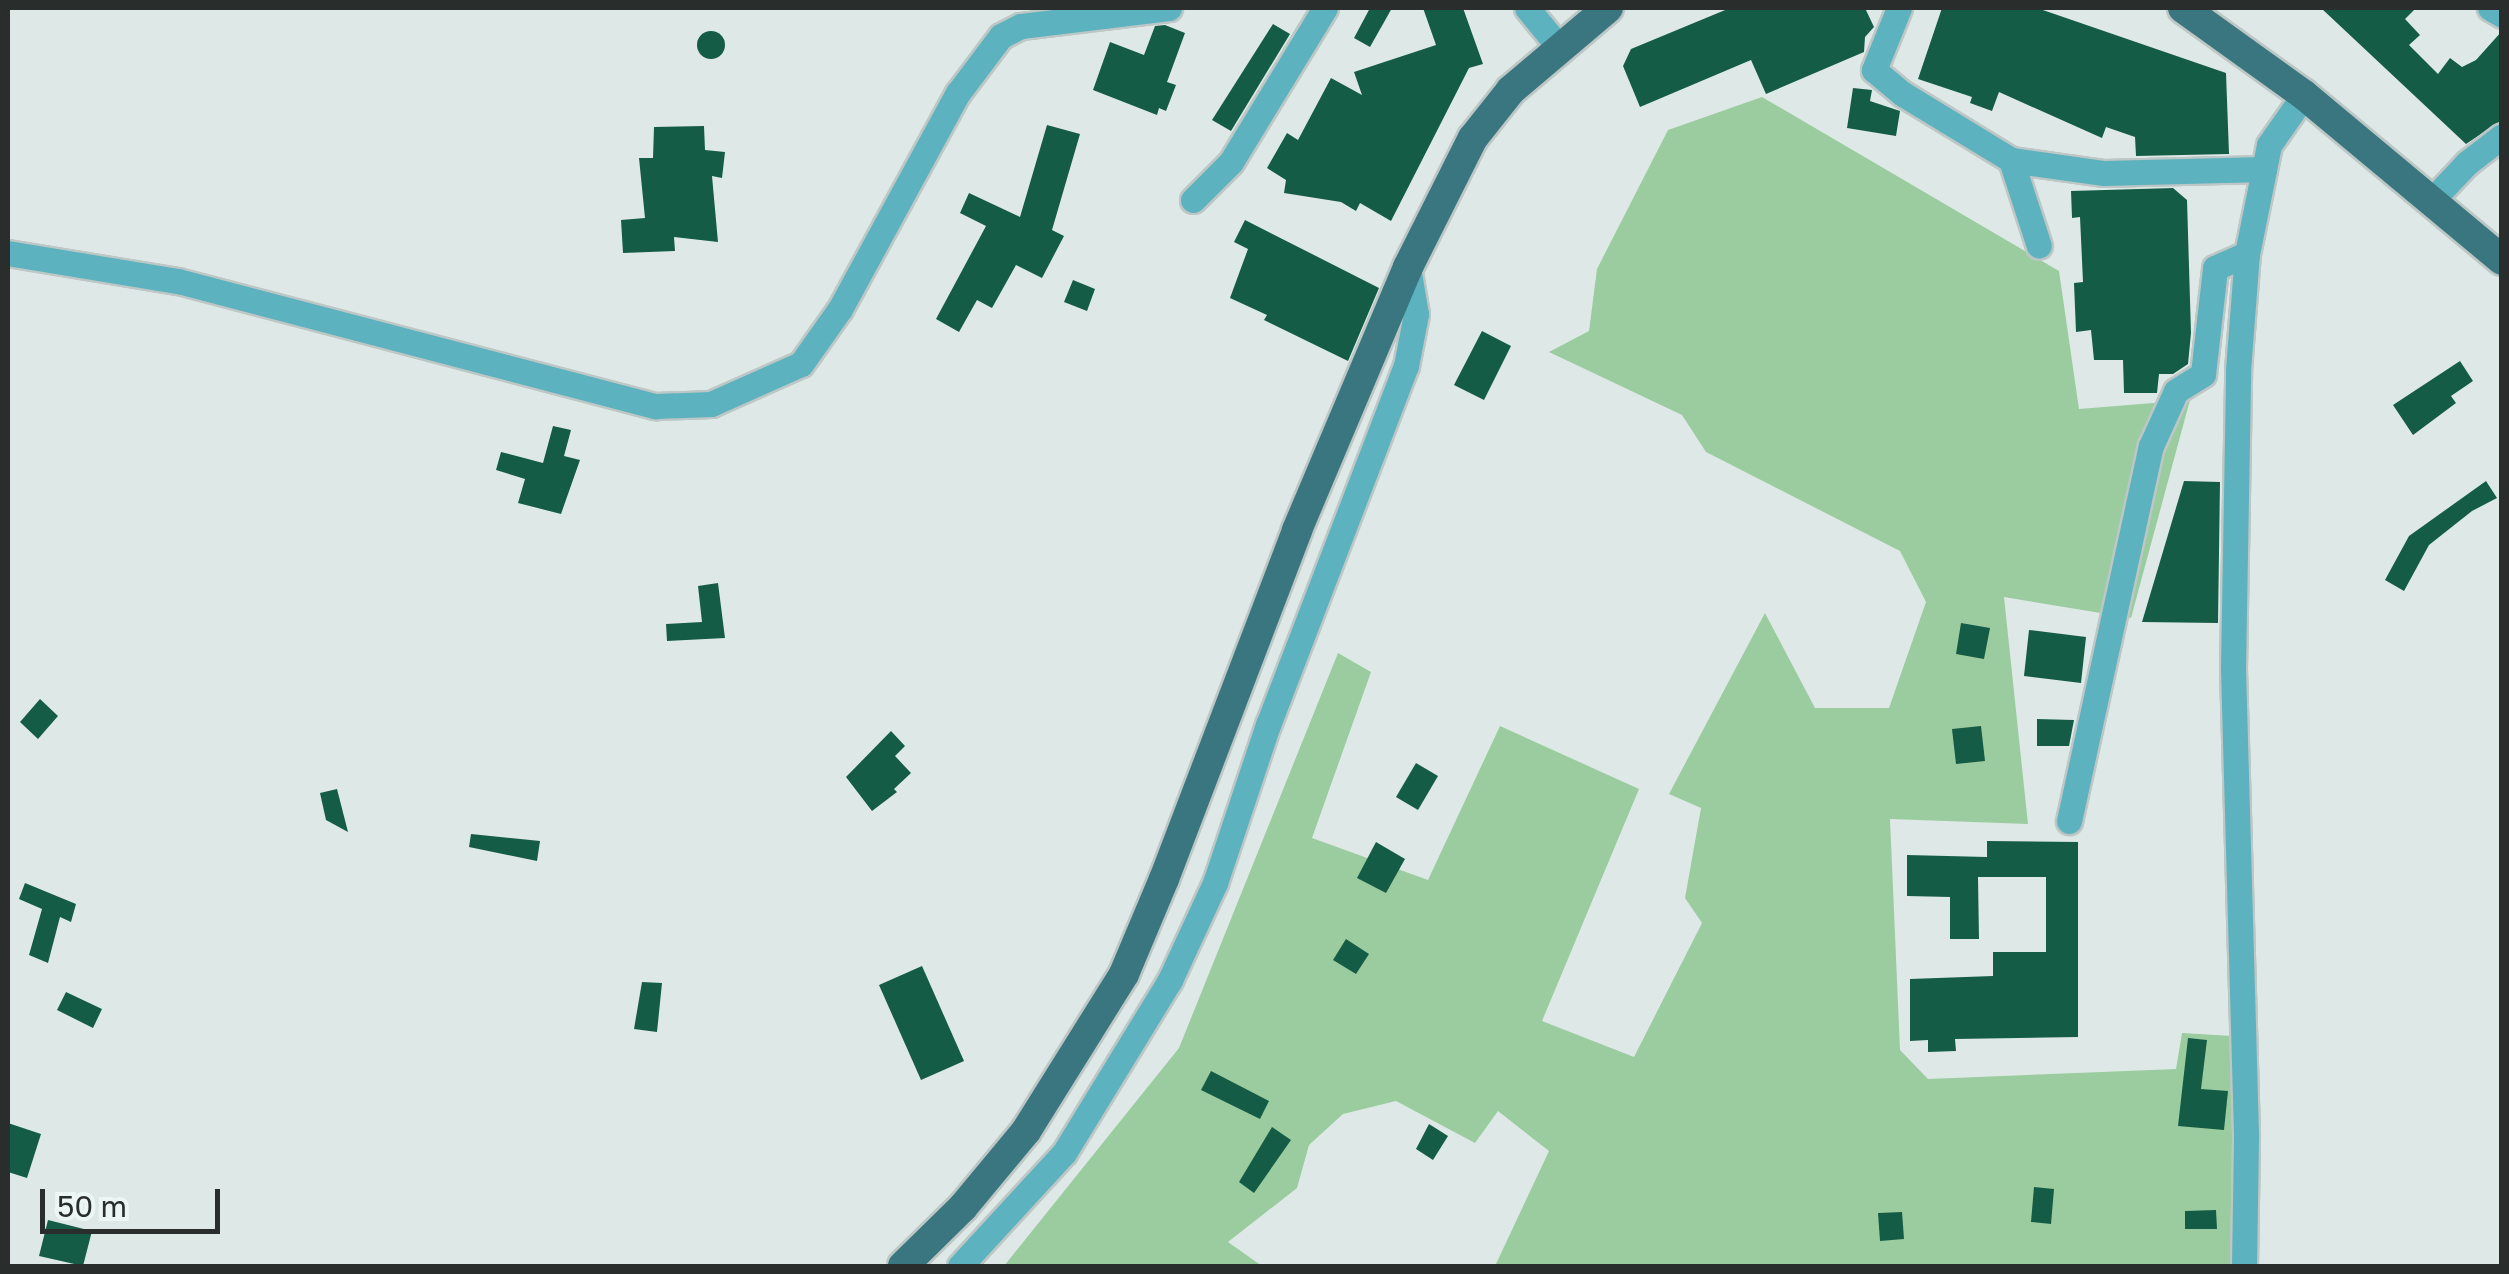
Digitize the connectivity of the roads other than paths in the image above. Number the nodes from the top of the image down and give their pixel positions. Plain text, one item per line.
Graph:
1 (1169, 8) edge
2 (1325, 8) edge
3 (1528, 8) edge
4 (1608, 8) edge
5 (1899, 8) edge
6 (2184, 8) edge
7 (2490, 8) edge
8 (2502, 15) edge
9 (1559, 47) junction
10 (2304, 95) junction
11 (2502, 136) edge
12 (2010, 160) junction
13 (2264, 170) junction
14 (2433, 199) junction
15 (1193, 200) dead end
16 (2038, 246) dead end
17 (8, 254) edge
18 (2247, 254) junction
19 (2502, 260) edge
20 (1408, 267) junction
21 (2069, 820) dead end
22 (903, 1266) edge
23 (960, 1266) edge
24 (2244, 1266) edge

1 - 17 street
2 - 15 street
3 - 9 street
4 - 9 main road
5 - 12 street
6 - 10 main road
7 - 8 street
9 - 20 main road
10 - 13 street
10 - 14 main road
11 - 14 street
12 - 13 street
12 - 16 street
13 - 18 street
14 - 19 main road
18 - 21 street
18 - 24 street
20 - 22 main road
20 - 23 street

